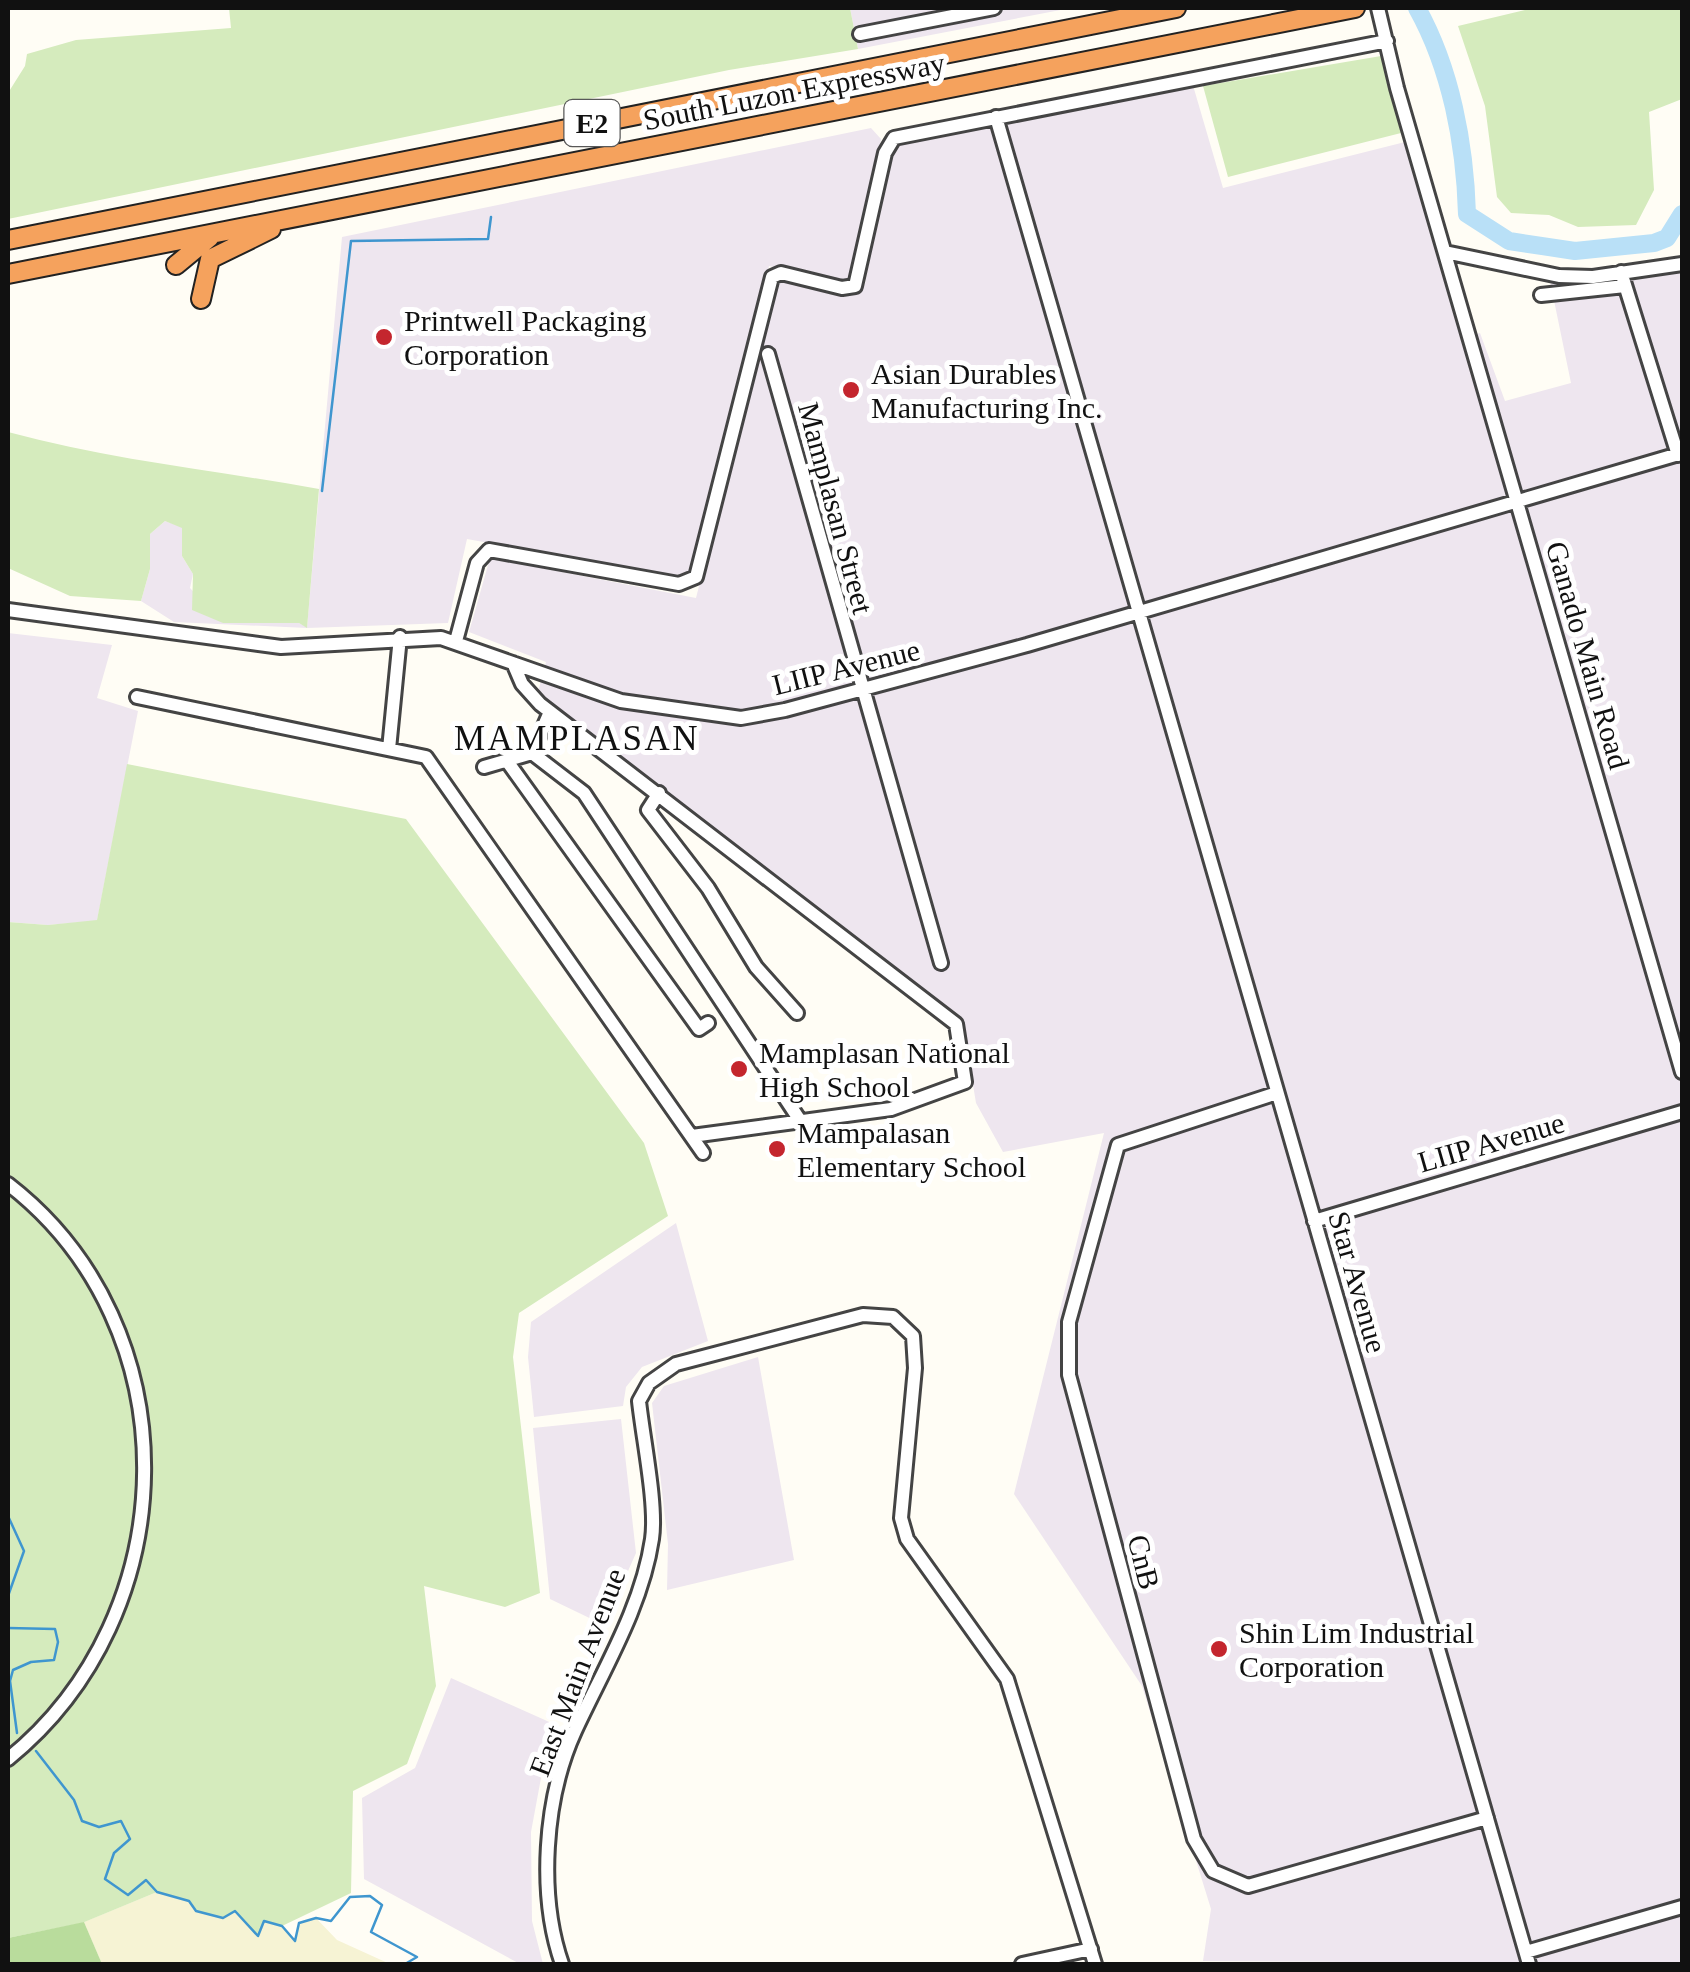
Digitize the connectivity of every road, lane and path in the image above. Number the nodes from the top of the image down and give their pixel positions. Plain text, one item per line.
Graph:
1 (994, 8) edge
2 (1176, 8) edge
3 (1355, 8) edge
4 (1378, 8) edge
5 (860, 34) dead end
6 (1387, 41) junction
7 (996, 117) junction
8 (296, 216) junction
9 (216, 233) junction
10 (8, 240) edge
11 (1445, 252) junction
12 (1682, 264) edge
13 (176, 265) dead end
14 (8, 274) edge
15 (1623, 279) junction
16 (1541, 295) dead end
17 (201, 299) dead end
18 (768, 354) dead end
19 (1680, 454) edge
20 (1518, 502) junction
21 (8, 610) edge
22 (1138, 613) junction
23 (400, 638) junction
24 (456, 642) junction
25 (513, 663) junction
26 (861, 690) junction
27 (137, 697) dead end
28 (550, 712) junction
29 (389, 749) junction
30 (532, 753) junction
31 (506, 761) junction
32 (484, 767) dead end
33 (659, 792) junction
34 (941, 963) dead end
35 (796, 1013) dead end
36 (708, 1023) dead end
37 (1682, 1072) edge
38 (1277, 1093) junction
39 (1682, 1112) edge
40 (799, 1118) junction
41 (692, 1136) junction
42 (703, 1154) dead end
43 (8, 1184) edge
44 (1314, 1221) junction
45 (8, 1759) edge
46 (1487, 1818) junction
47 (1682, 1907) edge
48 (1090, 1949) junction
49 (1528, 1958) edge
50 (562, 1964) edge
51 (1022, 1964) edge
52 (1095, 1964) edge

1 - 5 street
2 - 10 highway, South Luzon Expressway / E2
3 - 8 highway, South Luzon Expressway / E2
4 - 6 street, Ganado Main Road
6 - 7 street
6 - 11 street, Ganado Main Road
7 - 22 street, Star Avenue
7 - 24 street
8 - 9 highway, South Luzon Expressway / E2
8 - 17 highway
9 - 13 highway
9 - 14 highway, South Luzon Expressway / E2
11 - 15 street
11 - 20 street, Ganado Main Road
12 - 15 street
15 - 16 street
15 - 19 street
18 - 26 street, Mamplasan Street
19 - 20 street, LIIP Avenue
20 - 22 street, LIIP Avenue
20 - 37 street, Ganado Main Road
21 - 23 street, LIIP Avenue
22 - 26 street, LIIP Avenue
22 - 38 street, Star Avenue
23 - 24 street, LIIP Avenue
23 - 29 street
24 - 25 street, LIIP Avenue
25 - 26 street, LIIP Avenue
25 - 28 street
26 - 34 street, Mamplasan Street
27 - 29 street
28 - 30 street
28 - 33 street
29 - 41 street
30 - 31 street
30 - 40 street
31 - 32 street
31 - 36 street
33 - 35 street
33 - 40 street
38 - 44 street, Star Avenue
38 - 46 street, CnB
39 - 44 street, LIIP Avenue
40 - 41 street
41 - 42 street
43 - 45 street
44 - 46 street, Star Avenue
46 - 49 street, Star Avenue
47 - 49 street
48 - 50 street, East Main Avenue
48 - 51 street
48 - 52 street, East Main Avenue

